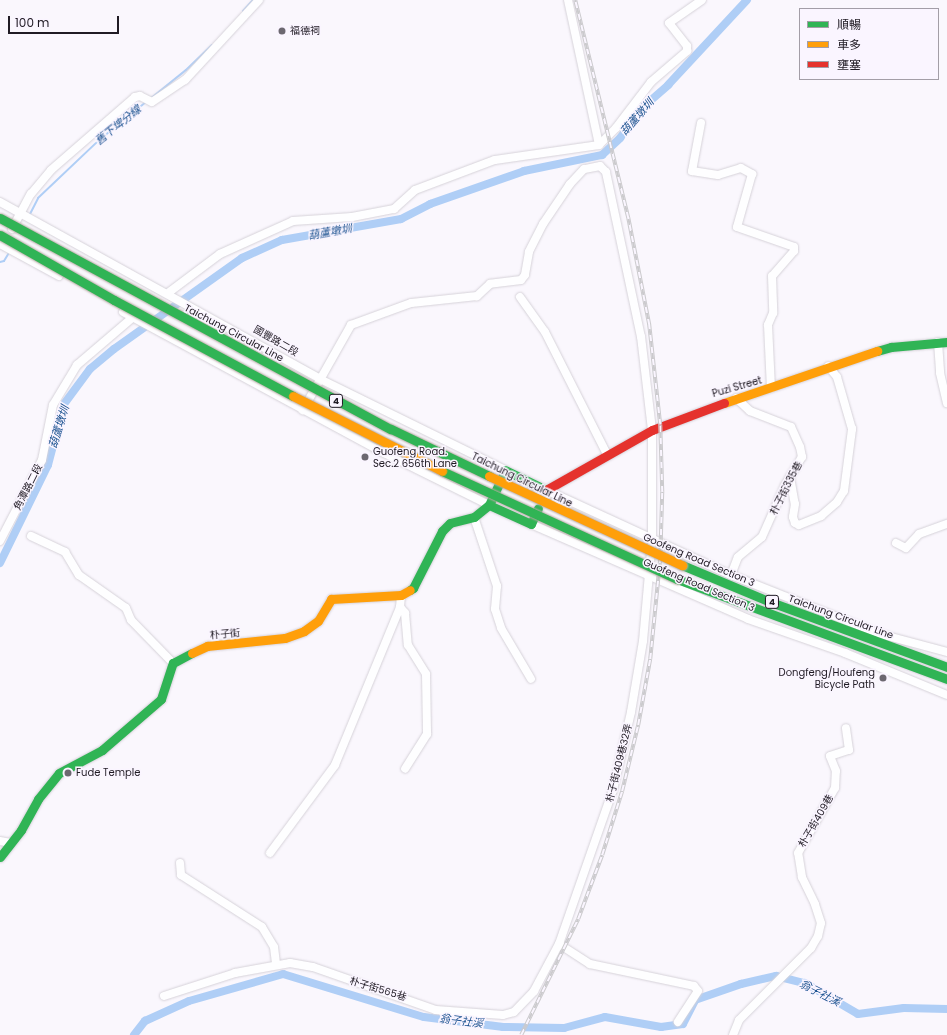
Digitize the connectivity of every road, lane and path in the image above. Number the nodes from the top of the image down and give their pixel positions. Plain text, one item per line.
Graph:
1 (259, 0) edge
2 (568, 0) edge
3 (702, 0) edge
4 (701, 123) dead end
5 (599, 145) junction
6 (0, 202) edge
7 (20, 213) junction
8 (0, 218) edge
9 (0, 235) edge
10 (2, 245) edge
11 (168, 293) junction
12 (520, 297) dead end
13 (132, 318) junction
14 (942, 342) edge
15 (828, 366) junction
16 (320, 379) junction
17 (771, 388) junction
18 (736, 398) junction
19 (947, 403) edge
20 (303, 410) junction
21 (652, 430) junction
22 (608, 456) junction
23 (505, 470) junction
24 (790, 477) junction
25 (546, 490) junction
26 (490, 505) junction
27 (474, 517) junction
28 (531, 524) junction
29 (947, 524) edge
30 (31, 536) dead end
31 (652, 540) junction
32 (0, 541) edge
33 (896, 543) dead end
34 (649, 575) junction
35 (731, 575) junction
36 (401, 595) junction
37 (400, 607) junction
38 (805, 628) junction
39 (862, 637) junction
40 (947, 652) edge
41 (947, 660) edge
42 (173, 663) junction
43 (947, 667) edge
44 (531, 679) dead end
45 (947, 679) edge
46 (947, 687) edge
47 (947, 695) edge
48 (846, 728) dead end
49 (405, 769) dead end
50 (0, 841) edge
51 (11, 843) junction
52 (270, 853) dead end
53 (0, 857) edge
54 (180, 863) dead end
55 (559, 944) junction
56 (276, 964) junction
57 (164, 996) dead end
58 (678, 1022) dead end
59 (733, 1035) edge

1 - 7 street
2 - 5 street
3 - 5 street
4 - 17 street
5 - 11 street
6 - 7 street, 國豐路二段
7 - 10 street
7 - 11 street, 國豐路二段
8 - 39 main road, Taichung Circular Line / 4, bridge
9 - 38 main road, 4, bridge
10 - 13 street
11 - 16 street, 國豐路二段
12 - 22 street
13 - 20 street
13 - 32 street, 角潭路二段
14 - 15 main road, Puzi Street
14 - 19 street
15 - 17 main road, Puzi Street
15 - 24 street
16 - 20 street
16 - 21 street, 朴子街409巷32弄
16 - 23 street, 國豐路二段
17 - 18 main road, Puzi Street
18 - 21 main road, Puzi Street
18 - 24 street, 朴子街335巷
20 - 26 street
21 - 22 main road, Puzi Street
21 - 31 street, 朴子街409巷32弄
22 - 25 main road, Puzi Street
23 - 25 main road, 國豐路二段
23 - 26 main road
24 - 35 street, 朴子街335巷
25 - 28 main road
25 - 31 street, Goofeng Road Section 3
26 - 27 main road
26 - 28 main road, Guofeng Road Section 3
27 - 36 main road
27 - 44 street
28 - 34 street, Guofeng Road Section 3
29 - 33 street
30 - 42 street
31 - 34 street, 朴子街409巷32弄
31 - 35 street, Goofeng Road Section 3
34 - 47 street, Guofeng Road Section 3
34 - 55 street, 朴子街409巷32弄
35 - 40 street, Goofeng Road Section 3
36 - 37 street
36 - 42 main road, 朴子街
37 - 49 street
37 - 52 street
38 - 45 main road, 4
38 - 46 main road
39 - 41 main road
39 - 43 main road, Taichung Circular Line / 4
42 - 51 main road
48 - 59 street, 朴子街409巷
50 - 51 street
51 - 53 main road
54 - 56 street
55 - 56 street, 朴子街565巷
55 - 58 street
56 - 57 street, 朴子街565巷

